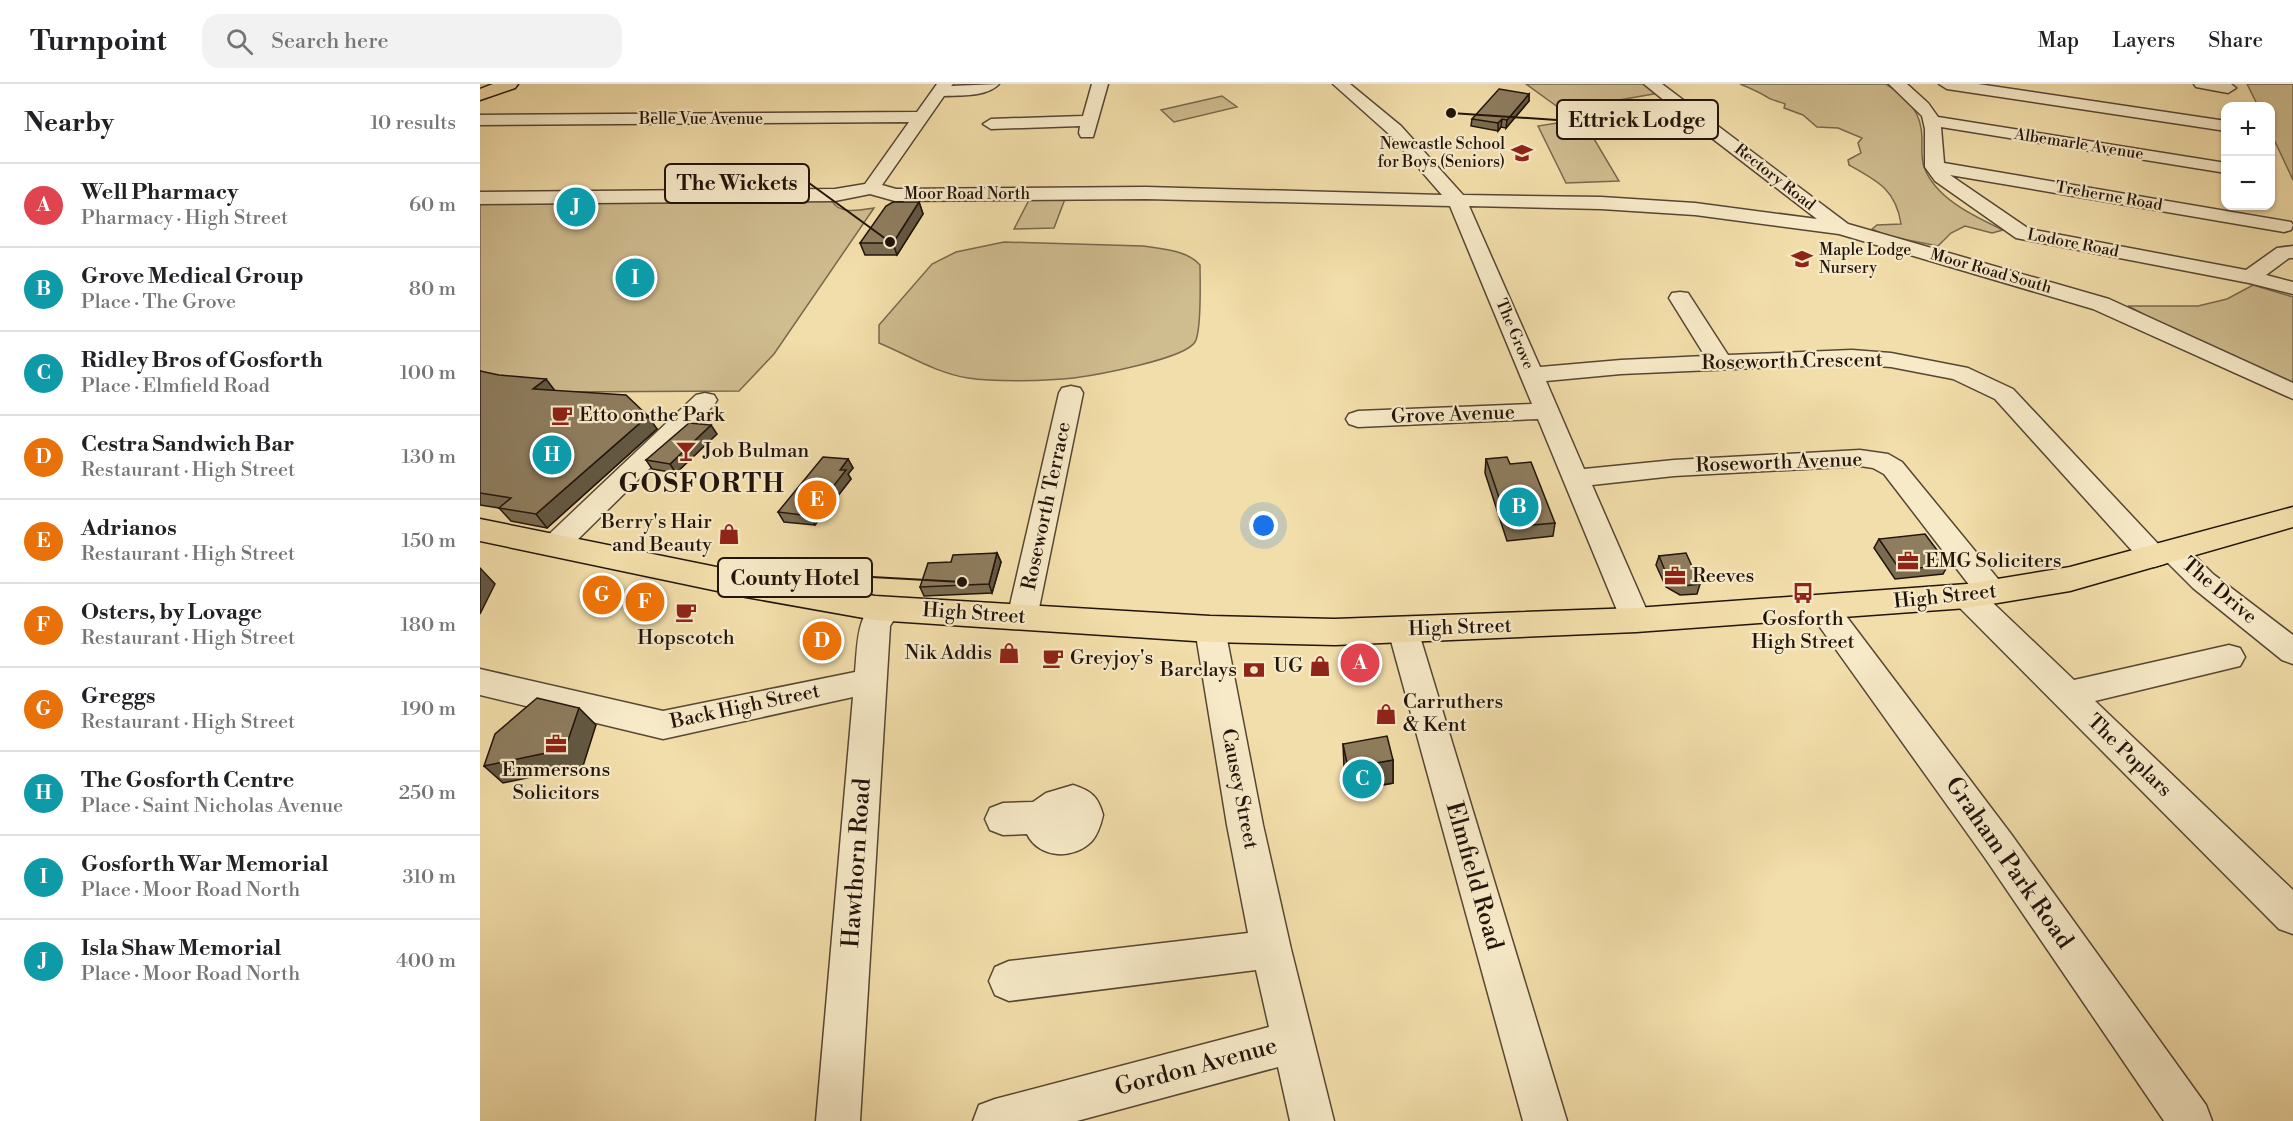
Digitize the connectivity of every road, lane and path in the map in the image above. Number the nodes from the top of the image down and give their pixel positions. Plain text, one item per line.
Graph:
1 (509, 84) edge
2 (991, 84) edge
3 (1100, 84) edge
4 (1341, 84) edge
5 (1652, 84) edge
6 (1897, 84) edge
7 (1947, 84) edge
8 (2202, 84) edge
9 (2227, 86) edge
10 (943, 88) edge
11 (480, 95) edge
12 (2232, 102) edge
13 (1003, 104) dead end
14 (1693, 113) junction
15 (922, 117) junction
16 (480, 120) edge
17 (1932, 121) junction
18 (2221, 125) edge
19 (1648, 135) dead end
20 (1934, 167) junction
21 (2221, 167) edge
22 (871, 188) junction
23 (480, 198) edge
24 (1456, 199) junction
25 (2275, 208) dead end
26 (1841, 228) junction
27 (2288, 233) edge
28 (2293, 252) edge
29 (2250, 277) junction
30 (2293, 288) edge
31 (1680, 298) dead end
32 (1721, 363) junction
33 (1532, 375) junction
34 (2293, 392) edge
35 (1071, 393) dead end
36 (705, 400) dead end
37 (1548, 411) junction
38 (1358, 419) dead end
39 (1576, 478) junction
40 (2293, 517) edge
41 (480, 530) edge
42 (554, 546) junction
43 (2163, 554) junction
44 (1979, 595) junction
45 (1823, 608) junction
46 (886, 609) junction
47 (1022, 618) junction
48 (1636, 620) junction
49 (1210, 629) junction
50 (1403, 630) junction
51 (2293, 652) edge
52 (2229, 657) dead end
53 (871, 681) junction
54 (480, 682) edge
55 (2066, 695) junction
56 (1042, 818) dead end
57 (1003, 819) dead end
58 (2293, 916) edge
59 (1271, 948) junction
60 (1009, 981) dead end
61 (1294, 1041) junction
62 (1002, 1119) edge
63 (838, 1121) edge
64 (1312, 1121) edge
65 (1545, 1121) edge
66 (2190, 1121) edge

1 - 11 main road
2 - 10 street
3 - 13 street
4 - 24 street, The Grove
5 - 14 street, Rectory Road
6 - 17 street
7 - 18 street
8 - 9 street
9 - 12 street
10 - 15 street
14 - 19 street
14 - 26 street, Rectory Road
15 - 16 street, Belle Vue Avenue
15 - 22 street
17 - 20 street
17 - 21 street, Albemarle Avenue
20 - 27 street, Treherne Road
20 - 29 street, Lodore Road
22 - 23 street, Moor Road North
22 - 24 street, Moor Road North
24 - 26 street, Moor Road South
24 - 33 street, The Grove
25 - 27 street
26 - 34 street, Moor Road South
28 - 29 street
29 - 30 street, Lodore Road
31 - 32 street
32 - 33 street, Roseworth Crescent
32 - 43 street, Roseworth Crescent
33 - 37 street, The Grove
35 - 47 street, Roseworth Terrace
36 - 42 street
37 - 38 street, Grove Avenue
37 - 39 street, The Grove
39 - 44 street, Roseworth Avenue
39 - 48 street, The Grove
40 - 43 main road, High Street
41 - 42 main road, High Street
42 - 46 main road, High Street
43 - 44 main road, High Street
43 - 51 street, The Drive
44 - 45 main road, High Street
44 - 55 street, The Poplars
45 - 48 main road, High Street
45 - 66 street, Graham Park Road
46 - 47 main road, High Street
46 - 53 street, Hawthorn Road
47 - 49 main road, High Street
48 - 50 main road, High Street
49 - 50 main road, High Street
49 - 59 street, Causey Street
50 - 65 street, Elmfield Road
52 - 55 street
53 - 54 street, Back High Street
53 - 63 street, Hawthorn Road
55 - 58 street, The Poplars
56 - 57 street
59 - 60 street
59 - 61 street, Causey Street
61 - 62 street, Gordon Avenue
61 - 64 street, Causey Street

